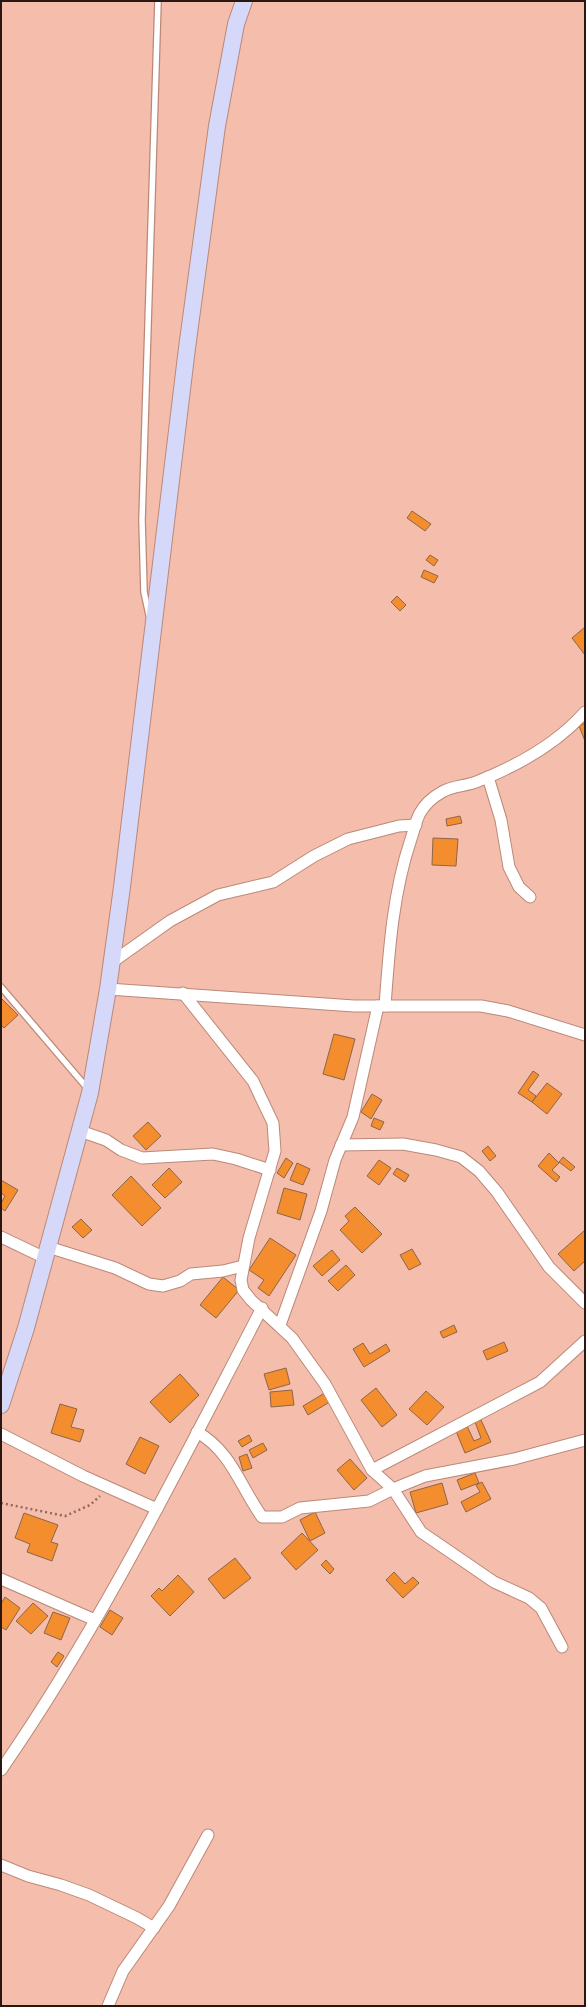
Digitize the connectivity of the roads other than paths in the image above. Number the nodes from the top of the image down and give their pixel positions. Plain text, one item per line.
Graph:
1 (158, 1) edge
2 (244, 1) edge
3 (152, 631) junction
4 (585, 712) edge
5 (488, 777) junction
6 (416, 825) junction
7 (530, 897) dead end
8 (111, 963) junction
9 (1, 987) edge
10 (108, 989) junction
11 (183, 993) junction
12 (381, 1006) junction
13 (585, 1035) edge
14 (90, 1093) junction
15 (80, 1131) junction
16 (342, 1145) junction
17 (270, 1170) junction
18 (1, 1237) edge
19 (47, 1253) junction
20 (243, 1266) junction
21 (585, 1303) edge
22 (262, 1308) junction
23 (280, 1325) junction
24 (585, 1341) edge
25 (1, 1405) edge
26 (197, 1432) junction
27 (1, 1434) edge
28 (585, 1440) edge
29 (372, 1470) junction
30 (393, 1489) junction
31 (157, 1509) junction
32 (1, 1579) edge
33 (95, 1620) junction
34 (562, 1647) dead end
35 (1, 1770) edge
36 (208, 1835) dead end
37 (1, 1865) edge
38 (154, 1928) junction
39 (108, 2006) edge

1 - 3 lane
2 - 3 street
3 - 8 street
4 - 5 street
5 - 6 street
5 - 7 street
6 - 8 street
6 - 12 street
8 - 10 street
9 - 14 lane
10 - 11 street
10 - 14 street
11 - 12 street
11 - 17 street
12 - 13 street
12 - 16 street
14 - 15 street
15 - 17 street
15 - 19 street
16 - 21 street
16 - 23 street
17 - 20 street
18 - 19 street
19 - 20 street
19 - 25 street
20 - 22 street
22 - 23 street
22 - 26 street
23 - 29 street
24 - 29 street
26 - 30 street
26 - 31 street
27 - 31 street
28 - 30 street
29 - 30 street
30 - 34 street
31 - 33 street
32 - 33 street
33 - 35 street
36 - 38 street
37 - 38 street
38 - 39 street

